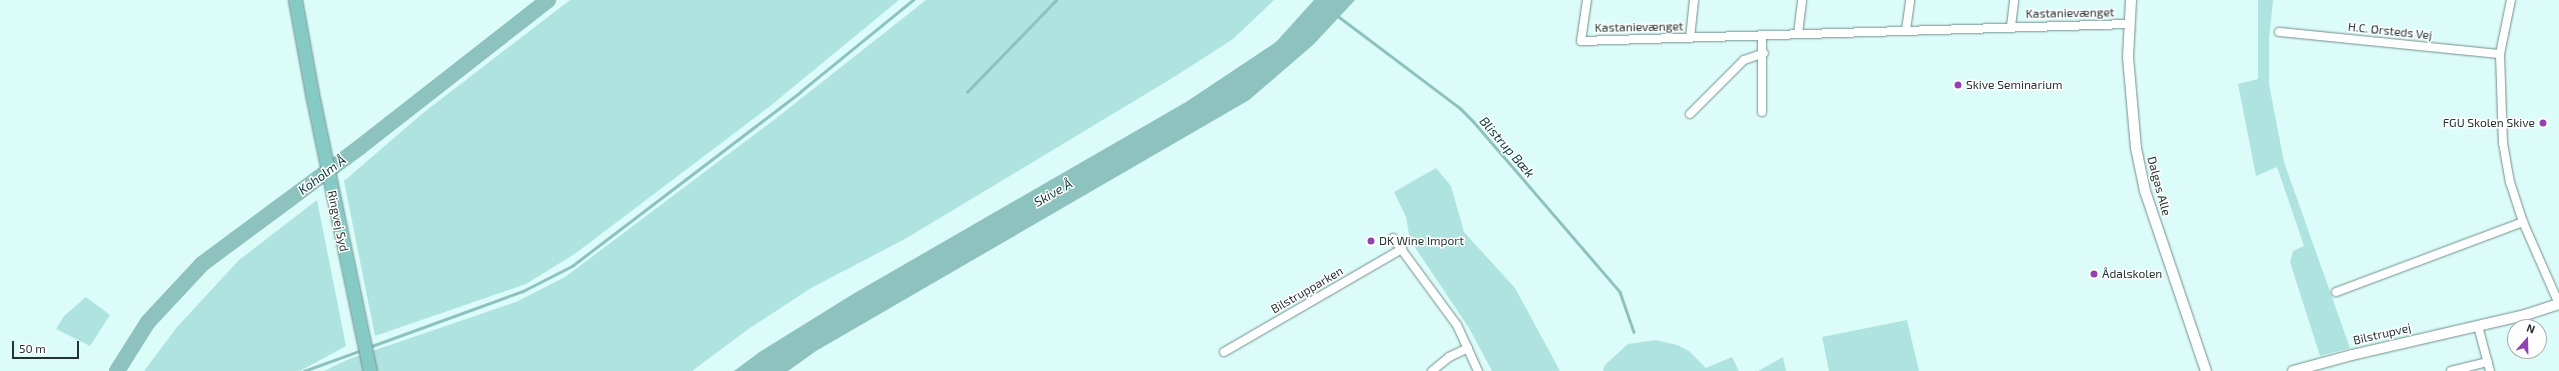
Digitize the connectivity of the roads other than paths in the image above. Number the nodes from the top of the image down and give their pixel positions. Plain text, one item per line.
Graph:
1 (296, 0) edge
2 (1587, 0) edge
3 (1694, 0) edge
4 (1802, 0) edge
5 (1910, 0) edge
6 (2014, 0) edge
7 (2131, 0) edge
8 (2511, 0) edge
9 (2129, 24) junction
10 (2011, 26) junction
11 (1906, 30) junction
12 (2279, 32) dead end
13 (1798, 34) junction
14 (1762, 35) junction
15 (1690, 38) junction
16 (1764, 53) junction
17 (2500, 54) junction
18 (1762, 112) dead end
19 (1690, 114) dead end
20 (2523, 222) junction
21 (1393, 238) dead end
22 (1402, 249) junction
23 (2336, 292) dead end
24 (2559, 304) edge
25 (2478, 326) junction
26 (1468, 348) junction
27 (1224, 352) dead end
28 (2488, 362) junction
29 (370, 371) edge
30 (1432, 371) edge
31 (1478, 371) edge
32 (2206, 371) edge
33 (2293, 371) edge
34 (2451, 371) edge
35 (2490, 371) edge

1 - 29 main road, Ringvej Syd
2 - 15 street, Kastanievænget
3 - 15 street, Kastanievænget
4 - 13 street
5 - 11 street
6 - 10 street, Kastanievænget
7 - 9 street, Dalgas Alle
8 - 17 street
9 - 10 street, Kastanievænget
9 - 32 street, Dalgas Alle
10 - 11 street, Kastanievænget
11 - 13 street, Kastanievænget
12 - 17 street, H.C. Ørsteds Vej
13 - 14 street, Kastanievænget
14 - 15 street, Kastanievænget
14 - 16 street
16 - 18 street
16 - 19 street
17 - 20 street
20 - 23 street
20 - 24 street
21 - 22 street
22 - 26 street
22 - 27 street, Bilstrupparken
24 - 25 street, Bilstrupvej
25 - 28 street
25 - 33 street, Bilstrupvej
26 - 30 street
26 - 31 street
28 - 34 street
28 - 35 street

